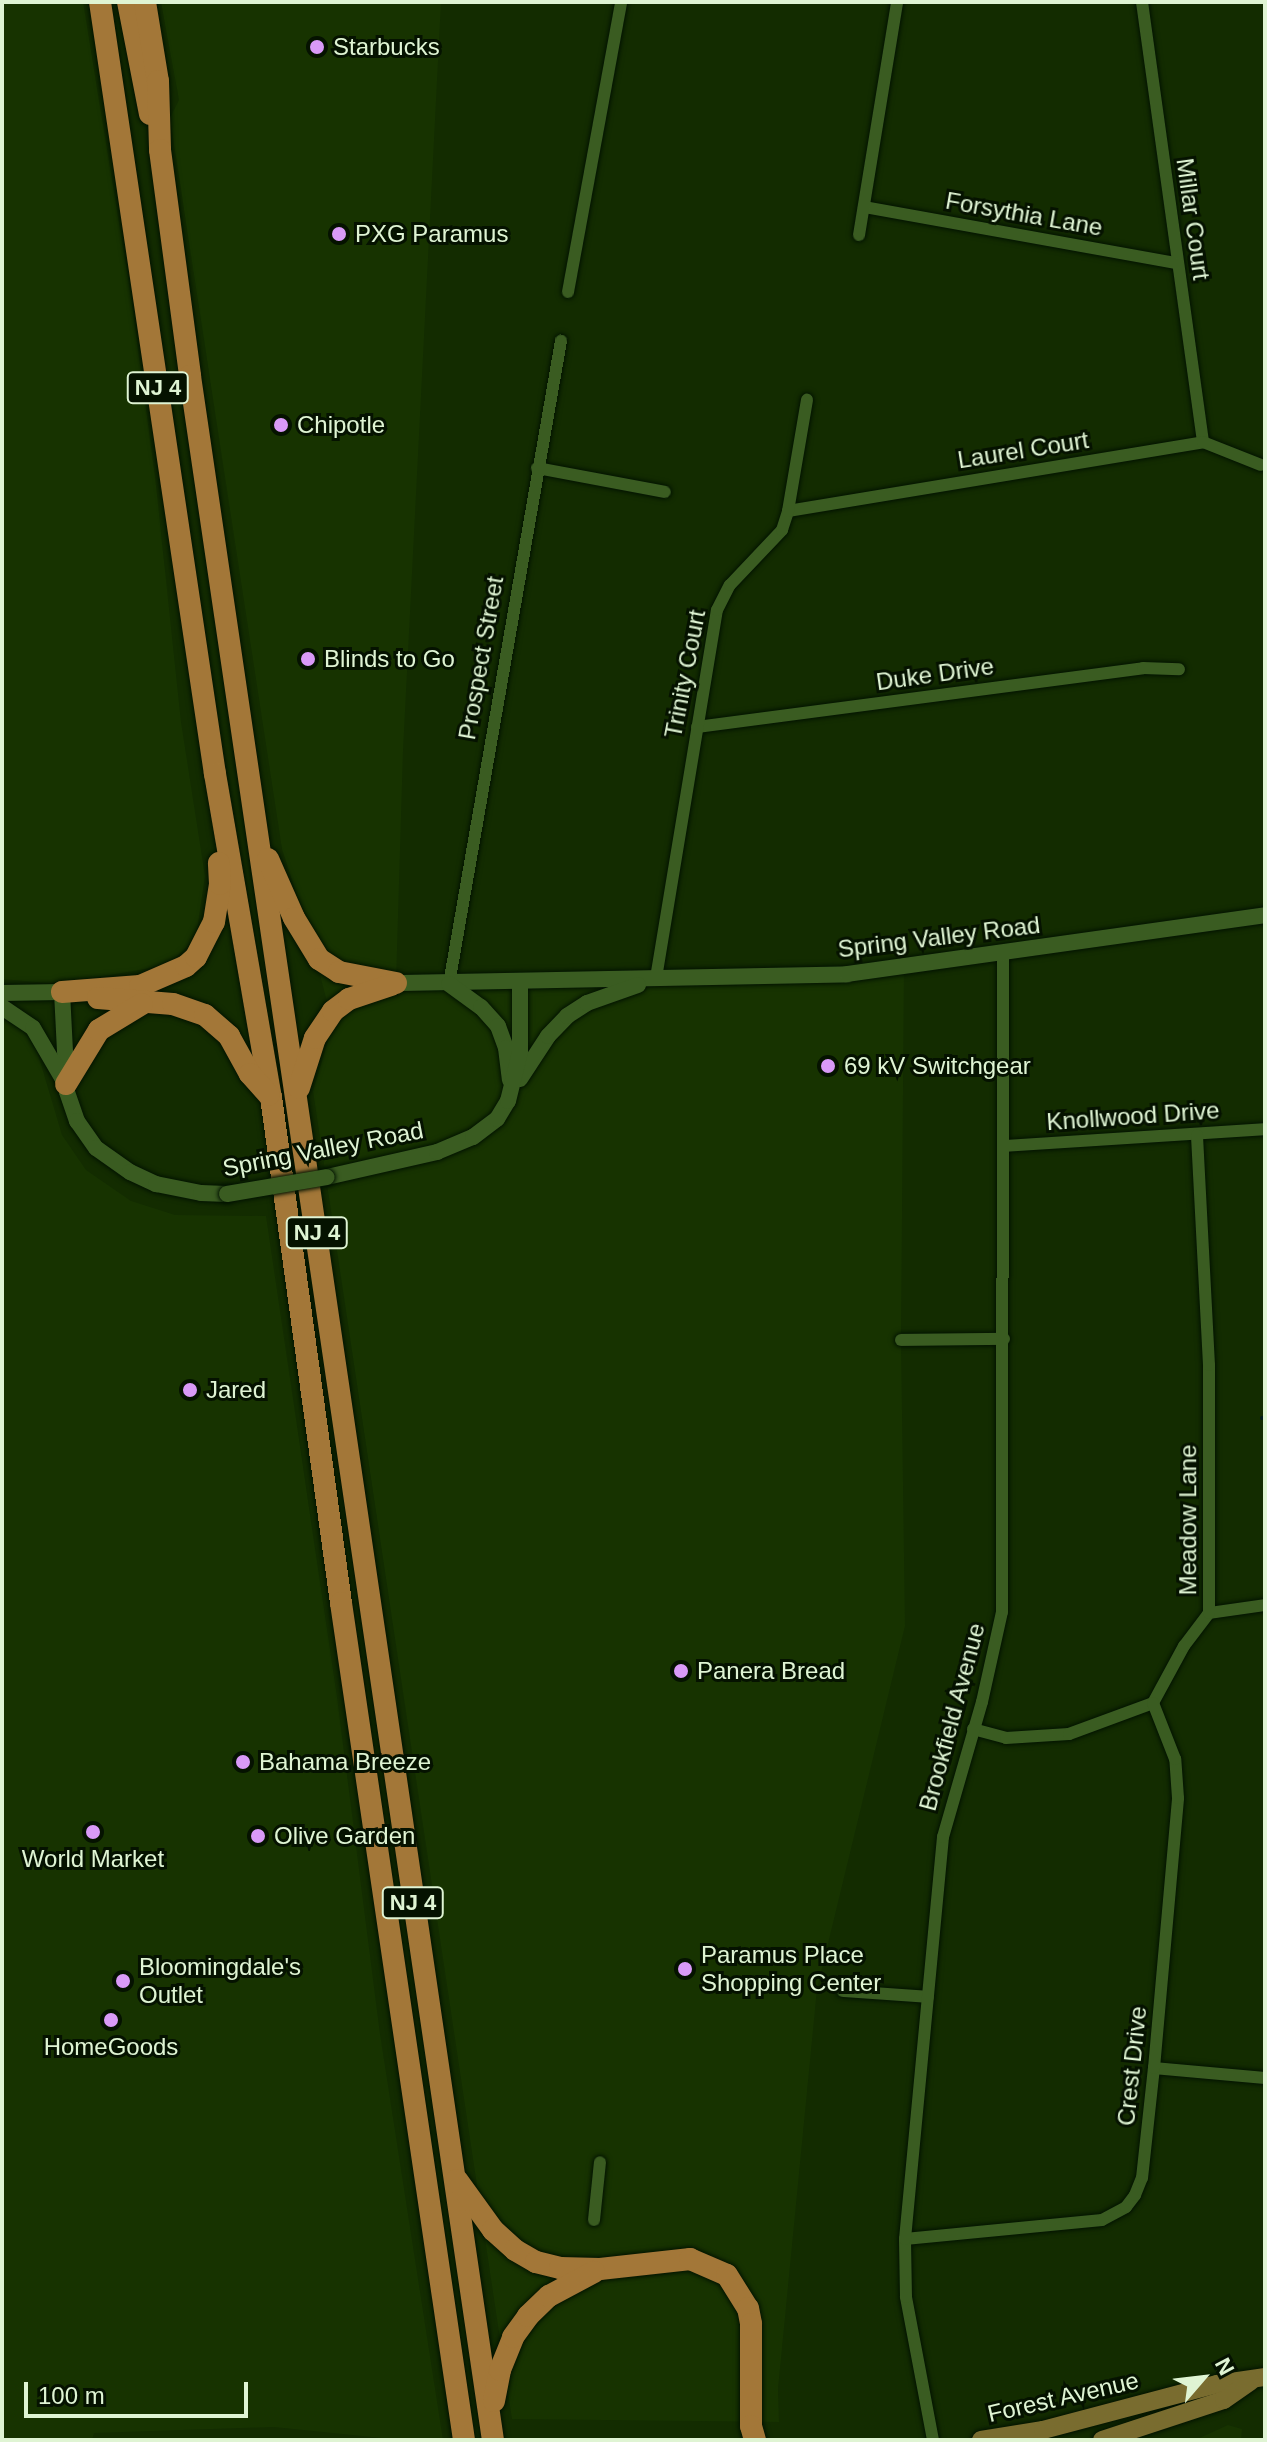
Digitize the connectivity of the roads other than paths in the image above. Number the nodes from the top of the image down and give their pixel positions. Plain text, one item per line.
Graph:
1 (100, 2) edge
2 (128, 2) edge
3 (145, 2) edge
4 (621, 2) edge
5 (897, 2) edge
6 (1142, 2) edge
7 (160, 150) junction
8 (864, 207) junction
9 (859, 235) dead end
10 (1176, 263) junction
11 (568, 292) dead end
12 (561, 341) dead end
13 (807, 400) dead end
14 (1203, 442) junction
15 (1261, 465) dead end
16 (537, 468) junction
17 (665, 492) dead end
18 (788, 511) junction
19 (1179, 669) dead end
20 (697, 727) junction
21 (215, 774) junction
22 (257, 836) junction
23 (1265, 915) edge
24 (1003, 954) junction
25 (656, 978) junction
26 (520, 981) junction
27 (396, 983) junction
28 (449, 984) junction
29 (62, 992) junction
30 (2, 993) edge
31 (142, 1004) junction
32 (2, 1007) edge
33 (66, 1084) junction
34 (510, 1094) junction
35 (271, 1097) junction
36 (297, 1097) junction
37 (1265, 1129) edge
38 (1197, 1135) junction
39 (1004, 1146) junction
40 (1004, 1339) junction
41 (901, 1340) dead end
42 (1265, 1605) edge
43 (1209, 1613) junction
44 (1153, 1703) junction
45 (973, 1729) junction
46 (843, 1991) dead end
47 (928, 1997) junction
48 (1154, 2068) junction
49 (1265, 2078) edge
50 (600, 2162) dead end
51 (454, 2176) junction
52 (594, 2220) dead end
53 (905, 2239) junction
54 (600, 2269) junction
55 (1258, 2380) edge
56 (491, 2431) edge
57 (748, 2435) edge
58 (464, 2440) edge
59 (933, 2440) edge
60 (981, 2440) edge
61 (1102, 2440) edge

1 - 21 highway, NJ 4
2 - 7 highway, NJ 4
3 - 7 highway
4 - 11 street
5 - 8 street
6 - 10 street, Millar Court
7 - 22 highway, NJ 4
8 - 9 street
8 - 10 street, Forsythia Lane
10 - 14 street, Millar Court
12 - 16 street, Prospect Street
13 - 18 street, Trinity Court
14 - 15 street
14 - 18 street, Laurel Court
16 - 17 street
16 - 28 street, Prospect Street
18 - 20 street, Trinity Court
19 - 20 street, Duke Drive
20 - 25 street, Trinity Court
21 - 29 highway
21 - 35 highway, NJ 4
22 - 27 highway
22 - 36 highway, NJ 4
23 - 24 street, Spring Valley Road
24 - 25 street, Spring Valley Road
24 - 39 street, Brookfield Avenue
25 - 26 street, Spring Valley Road
25 - 34 street
26 - 28 street, Spring Valley Road
26 - 34 street, Spring Valley Road
27 - 28 street, Spring Valley Road
27 - 36 highway
28 - 34 street
29 - 30 street
29 - 31 highway
29 - 33 street, Spring Valley Road
31 - 33 highway
31 - 35 highway
32 - 33 street
33 - 34 street, Spring Valley Road, bridge
35 - 58 highway, NJ 4
36 - 51 highway, NJ 4
37 - 38 street, Knollwood Drive
38 - 39 street, Knollwood Drive
38 - 43 street, Meadow Lane
39 - 40 street, Brookfield Avenue
40 - 41 street
40 - 45 street, Brookfield Avenue
42 - 43 street
43 - 44 street, Meadow Lane
44 - 45 street
44 - 48 street, Crest Drive
45 - 47 street, Brookfield Avenue
46 - 47 street
47 - 53 street, Brookfield Avenue
48 - 49 street
48 - 53 street, Crest Drive
50 - 52 street
51 - 54 highway
51 - 56 highway, NJ 4
53 - 59 street, Brookfield Avenue
54 - 56 highway
54 - 57 highway
55 - 60 main road, Forest Avenue
55 - 61 main road, Forest Avenue

